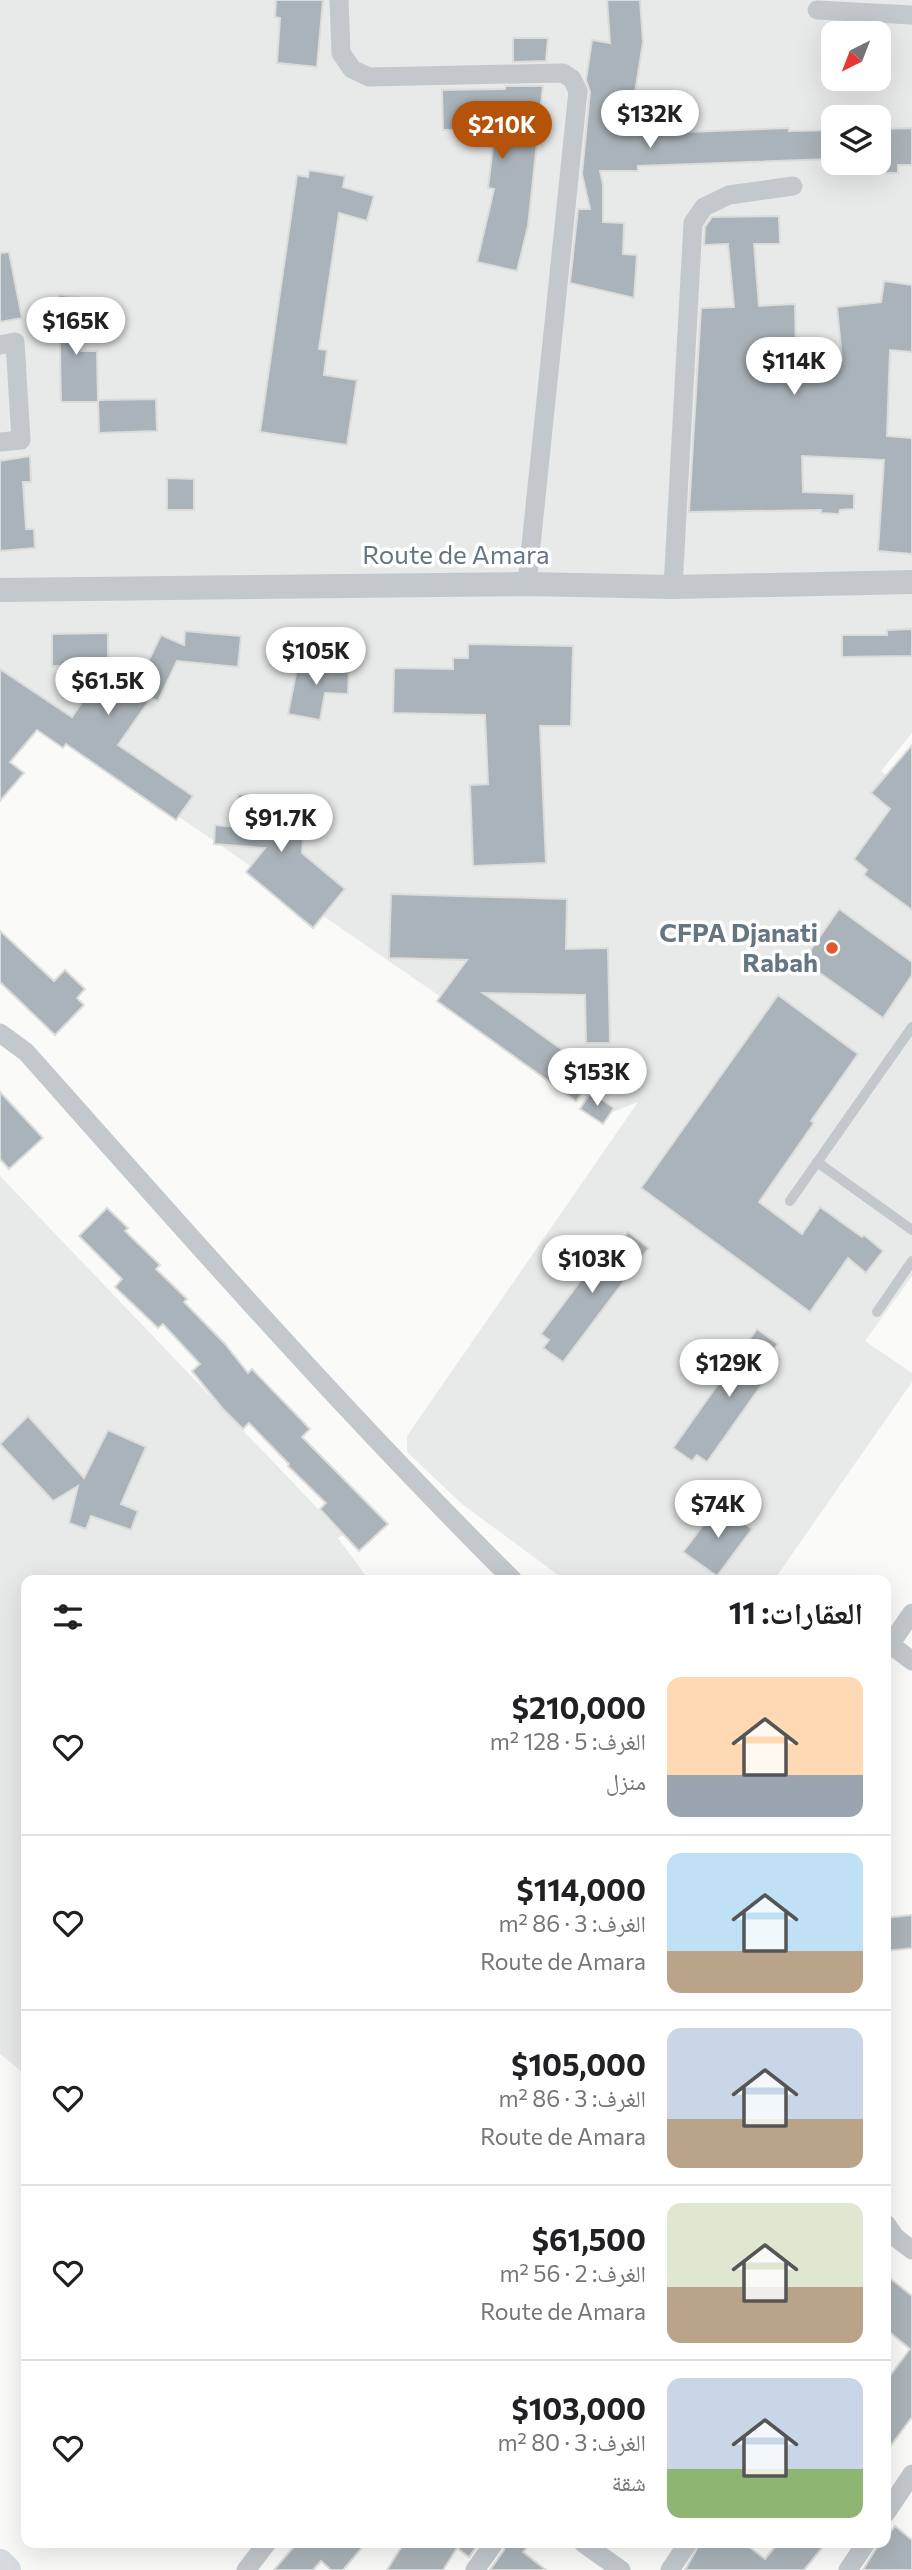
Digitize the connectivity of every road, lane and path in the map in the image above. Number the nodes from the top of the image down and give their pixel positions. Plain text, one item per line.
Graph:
1 (340, 0) edge
2 (817, 10) dead end
3 (912, 15) edge
4 (793, 186) dead end
5 (0, 345) edge
6 (0, 442) edge
7 (912, 582) edge
8 (527, 584) junction
9 (673, 587) junction
10 (0, 590) edge
11 (912, 1027) edge
12 (0, 1033) edge
13 (817, 1162) junction
14 (790, 1201) dead end
15 (912, 1230) edge
16 (912, 1261) edge
17 (877, 1312) dead end
18 (508, 1575) edge
19 (912, 1613) edge
20 (891, 1643) edge
21 (891, 1649) edge
22 (912, 1661) edge
23 (891, 2238) edge
24 (912, 2250) edge
25 (912, 2474) edge
26 (891, 2506) edge
27 (264, 2548) edge
28 (490, 2548) edge
29 (590, 2548) edge
30 (685, 2548) edge
31 (863, 2548) edge
32 (0, 2563) edge
33 (250, 2568) edge
34 (7, 2570) edge
35 (475, 2570) edge
36 (621, 2570) edge
37 (670, 2570) edge
38 (848, 2570) edge

1 - 8 street
2 - 3 street
4 - 9 street
5 - 6 street
7 - 9 street, Route de Amara
8 - 9 street, Route de Amara
8 - 10 street, Route de Amara
11 - 13 lane
12 - 18 street
13 - 14 lane
13 - 15 lane
16 - 17 lane
19 - 20 street
21 - 22 street
23 - 24 street
25 - 26 street
27 - 33 street
28 - 35 street
29 - 36 street
30 - 37 street
31 - 38 street
32 - 34 main road

